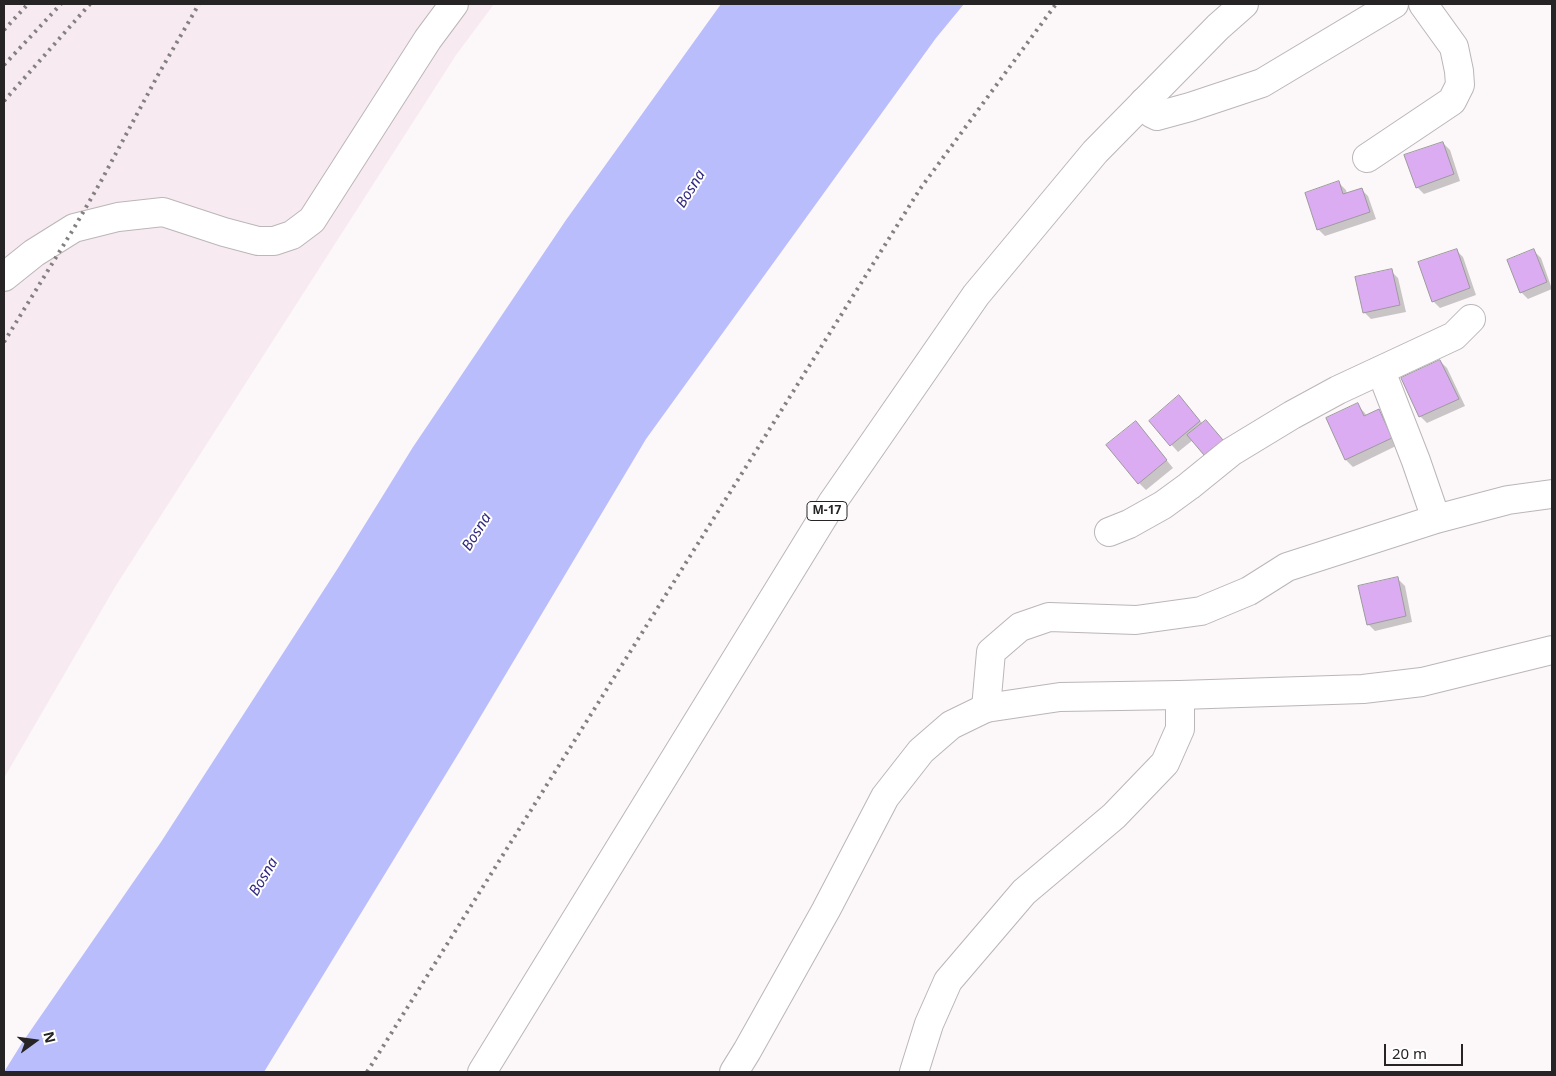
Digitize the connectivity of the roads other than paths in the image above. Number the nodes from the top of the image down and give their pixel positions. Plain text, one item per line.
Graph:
1 (454, 4) edge
2 (1244, 4) edge
3 (1394, 4) edge
4 (1423, 4) edge
5 (1144, 102) junction
6 (1367, 158) dead end
7 (4, 277) edge
8 (1471, 318) dead end
9 (1381, 371) junction
10 (1552, 494) edge
11 (1436, 519) junction
12 (1109, 532) dead end
13 (1552, 650) edge
14 (1180, 695) junction
15 (986, 708) junction
16 (482, 1072) edge
17 (734, 1072) edge
18 (914, 1072) edge

1 - 7 main road
2 - 5 main road, M-17
3 - 5 main road
4 - 6 main road
5 - 16 main road, M-17
8 - 9 main road
9 - 11 main road
9 - 12 main road
10 - 11 main road
11 - 15 main road
13 - 14 main road
14 - 15 main road
14 - 18 main road
15 - 17 main road

